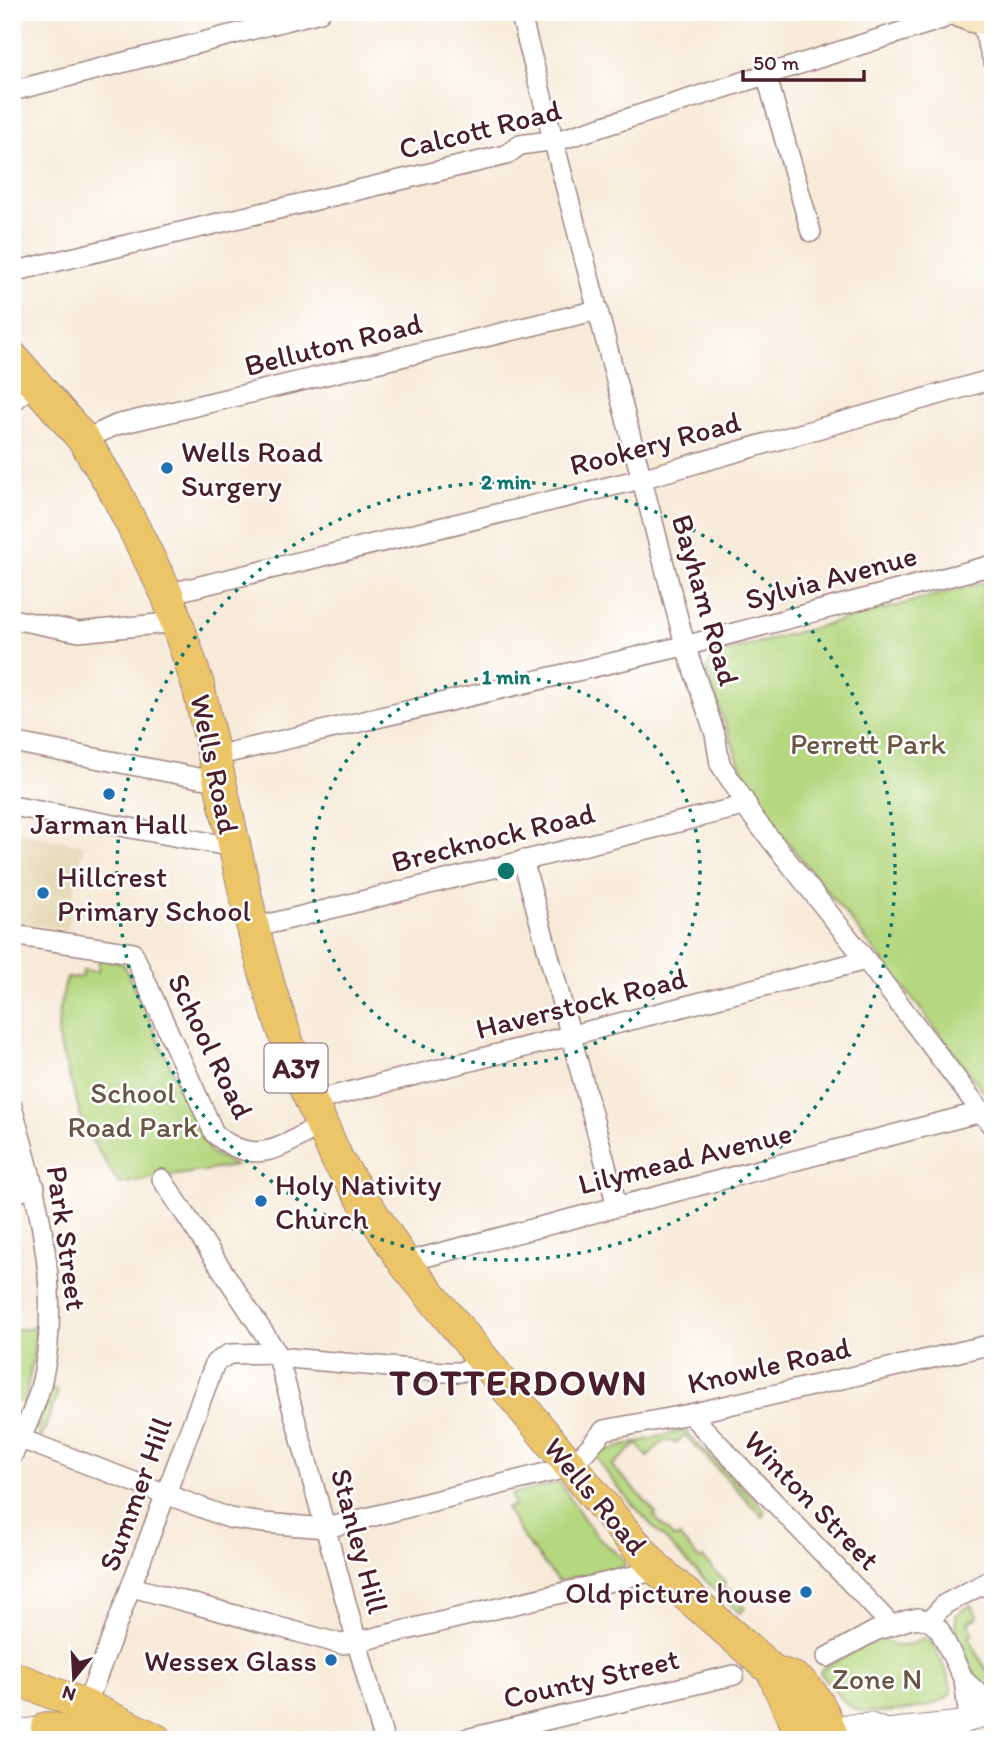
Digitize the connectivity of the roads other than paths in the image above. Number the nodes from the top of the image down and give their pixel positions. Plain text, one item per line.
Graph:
1 (320, 12) edge
2 (520, 12) edge
3 (971, 17) edge
4 (993, 60) edge
5 (766, 74) junction
6 (12, 91) edge
7 (554, 142) junction
8 (811, 232) dead end
9 (12, 272) edge
10 (597, 310) junction
11 (12, 357) edge
12 (993, 379) edge
13 (23, 393) edge
14 (84, 440) junction
15 (641, 479) junction
16 (993, 565) edge
17 (172, 608) junction
18 (12, 619) edge
19 (685, 645) junction
20 (12, 743) edge
21 (218, 768) junction
22 (747, 805) junction
23 (12, 806) edge
24 (233, 847) junction
25 (523, 860) junction
26 (253, 928) junction
27 (12, 935) edge
28 (866, 960) junction
29 (571, 1036) junction
30 (12, 1107) edge
31 (315, 1113) junction
32 (987, 1120) edge
33 (162, 1179) dead end
34 (35, 1187) junction
35 (12, 1194) edge
36 (617, 1206) junction
37 (406, 1265) junction
38 (993, 1344) edge
39 (277, 1355) junction
40 (483, 1360) junction
41 (690, 1414) junction
42 (17, 1448) edge
43 (570, 1464) junction
44 (167, 1494) junction
45 (326, 1528) junction
46 (658, 1570) junction
47 (993, 1578) edge
48 (132, 1587) junction
49 (929, 1621) junction
50 (892, 1626) junction
51 (356, 1642) junction
52 (827, 1657) dead end
53 (734, 1675) dead end
54 (964, 1680) junction
55 (14, 1687) edge
56 (86, 1706) junction
57 (993, 1709) edge
58 (965, 1721) junction
59 (47, 1728) joint
60 (886, 1731) junction
61 (525, 1732) edge
62 (820, 1736) edge
63 (12, 1737) edge
64 (93, 1740) edge
65 (112, 1740) edge
66 (156, 1740) edge
67 (384, 1740) edge
68 (462, 1740) edge
69 (860, 1740) edge
70 (938, 1740) edge

1 - 6 street
2 - 7 street, Bayham Road
3 - 4 street
3 - 5 street, Calcott Road
5 - 7 street, Calcott Road
5 - 8 street
7 - 9 street, Calcott Road
7 - 10 street, Bayham Road
10 - 14 street, Belluton Road
10 - 15 street, Bayham Road
11 - 13 highway, Wells Road / A37
12 - 15 street, Rookery Road
13 - 14 highway, Wells Road / A37
14 - 17 highway, Wells Road / A37
15 - 17 street, Rookery Road
15 - 19 street, Bayham Road
16 - 19 street, Sylvia Avenue
17 - 18 street, Rookery Road
17 - 21 highway, Wells Road / A37
19 - 21 street, Sylvia Avenue
19 - 22 street, Bayham Road
20 - 21 street
21 - 24 highway, Wells Road / A37
22 - 25 street, Brecknock Road
22 - 28 street, Bayham Road
23 - 24 street
24 - 26 highway, Wells Road / A37
25 - 26 street, Brecknock Road
25 - 29 street
26 - 31 highway, Wells Road / A37
27 - 31 street, School Road
28 - 29 street, Haverstock Road
28 - 32 street, Bayham Road
29 - 31 street, Haverstock Road
29 - 36 street
30 - 34 street, Park Street
31 - 37 highway, Wells Road / A37
32 - 36 street, Lilymead Avenue
33 - 39 street, Stanley Hill
34 - 35 street
34 - 42 street, Park Street
36 - 37 street, Lilymead Avenue
37 - 40 highway, Wells Road / A37
38 - 41 street, Knowle Road
39 - 40 street, Summer Hill
39 - 44 street, Summer Hill
39 - 45 street, Stanley Hill
40 - 43 highway, Wells Road / A37
41 - 43 street, Knowle Road
41 - 50 street, Winton Street
42 - 44 street
43 - 45 street
43 - 46 highway, Wells Road / A37
44 - 45 street
44 - 48 street, Summer Hill
45 - 51 street, Stanley Hill
46 - 51 street
46 - 62 highway, Wells Road / A37
47 - 49 street
48 - 51 street
48 - 56 street, Summer Hill
49 - 50 street
49 - 54 street
50 - 52 street
51 - 67 street, Stanley Hill
53 - 61 street, County Street
54 - 57 street
54 - 58 street
55 - 56 highway
55 - 65 highway
56 - 66 highway
57 - 58 street
58 - 60 street
58 - 70 street
59 - 63 street
59 - 64 highway
60 - 62 street
60 - 69 street
61 - 68 street, County Street

